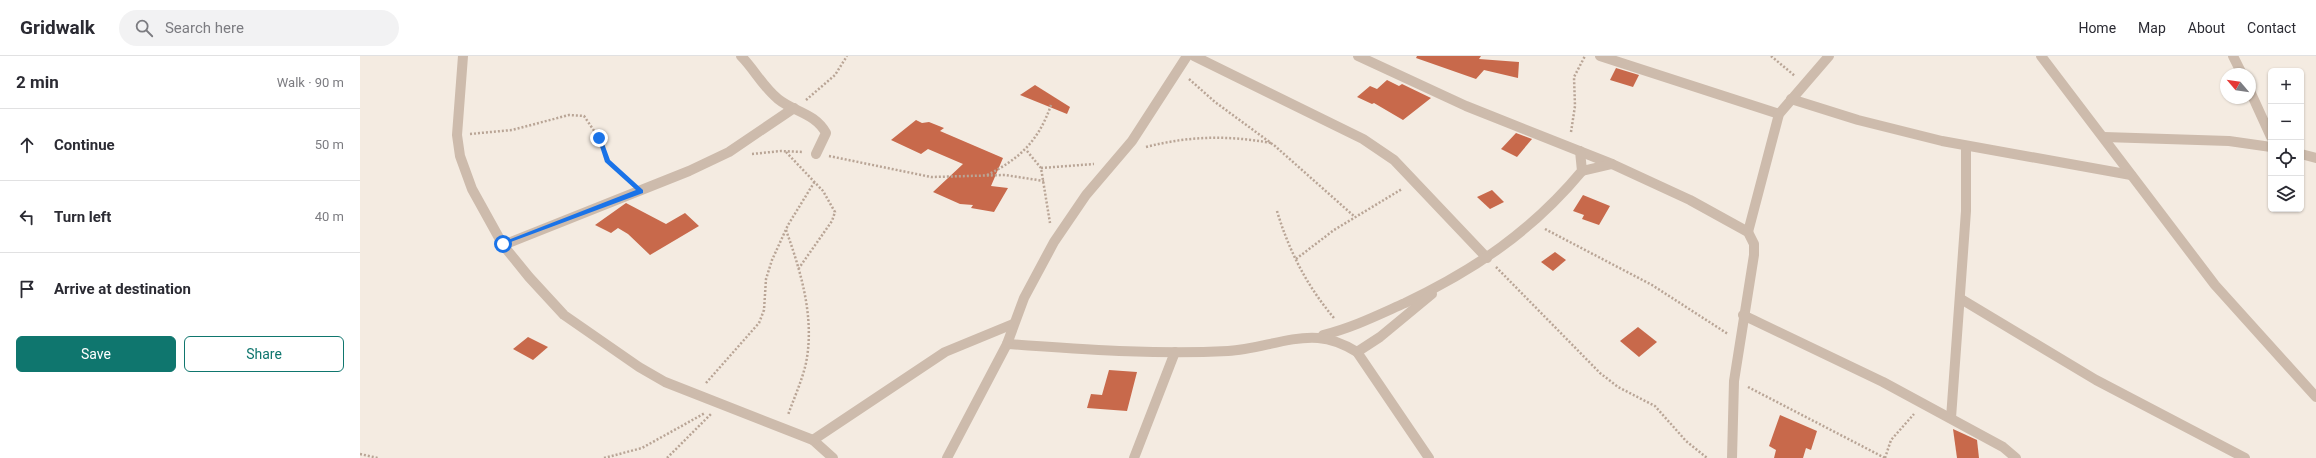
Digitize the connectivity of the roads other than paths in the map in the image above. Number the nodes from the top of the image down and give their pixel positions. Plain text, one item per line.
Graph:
1 (463, 56) edge
2 (740, 56) edge
3 (1194, 56) edge
4 (1358, 56) edge
5 (1600, 56) edge
6 (1829, 56) edge
7 (2030, 56) edge
8 (2233, 56) edge
9 (2042, 57) edge
10 (1181, 61) edge
11 (2239, 68) edge
12 (1791, 99) junction
13 (2256, 104) edge
14 (794, 108) junction
15 (1780, 114) junction
16 (2268, 130) edge
17 (2104, 137) junction
18 (1966, 146) junction
19 (2268, 147) edge
20 (1580, 151) junction
21 (816, 154) road end
22 (2304, 155) edge
23 (2316, 158) edge
24 (1612, 164) junction
25 (1582, 171) junction
26 (2131, 175) junction
27 (1748, 232) junction
28 (503, 244) junction
29 (1487, 258) junction
30 (1441, 286) junction
31 (1961, 299) junction
32 (1743, 315) junction
33 (1013, 324) junction
34 (1316, 336) junction
35 (1007, 344) junction
36 (1175, 352) junction
37 (1357, 352) junction
38 (2316, 397) edge
39 (1951, 418) junction
40 (813, 440) junction
41 (833, 458) edge
42 (948, 458) edge
43 (1134, 458) edge
44 (1429, 458) edge
45 (1732, 458) edge
46 (2016, 458) edge
47 (2245, 458) edge

1 - 28 street
2 - 14 street
3 - 29 street
4 - 20 street
5 - 15 street
6 - 12 street
7 - 9 street
8 - 11 street
9 - 17 street
10 - 33 street
12 - 15 street
12 - 18 street
13 - 16 street
14 - 21 street
14 - 28 street
15 - 27 street
17 - 19 street
17 - 26 street
18 - 26 street
18 - 31 street
20 - 24 street
20 - 25 street
22 - 23 street
24 - 25 street
24 - 27 street
25 - 29 street
26 - 38 street
27 - 32 street
28 - 40 street
29 - 30 street
30 - 34 street
30 - 37 street
31 - 39 street
31 - 47 street
32 - 39 street
32 - 45 street
33 - 35 street
33 - 40 street
34 - 36 street
34 - 37 street
35 - 36 street
35 - 42 street
36 - 43 street
37 - 44 street
39 - 46 street
40 - 41 street

